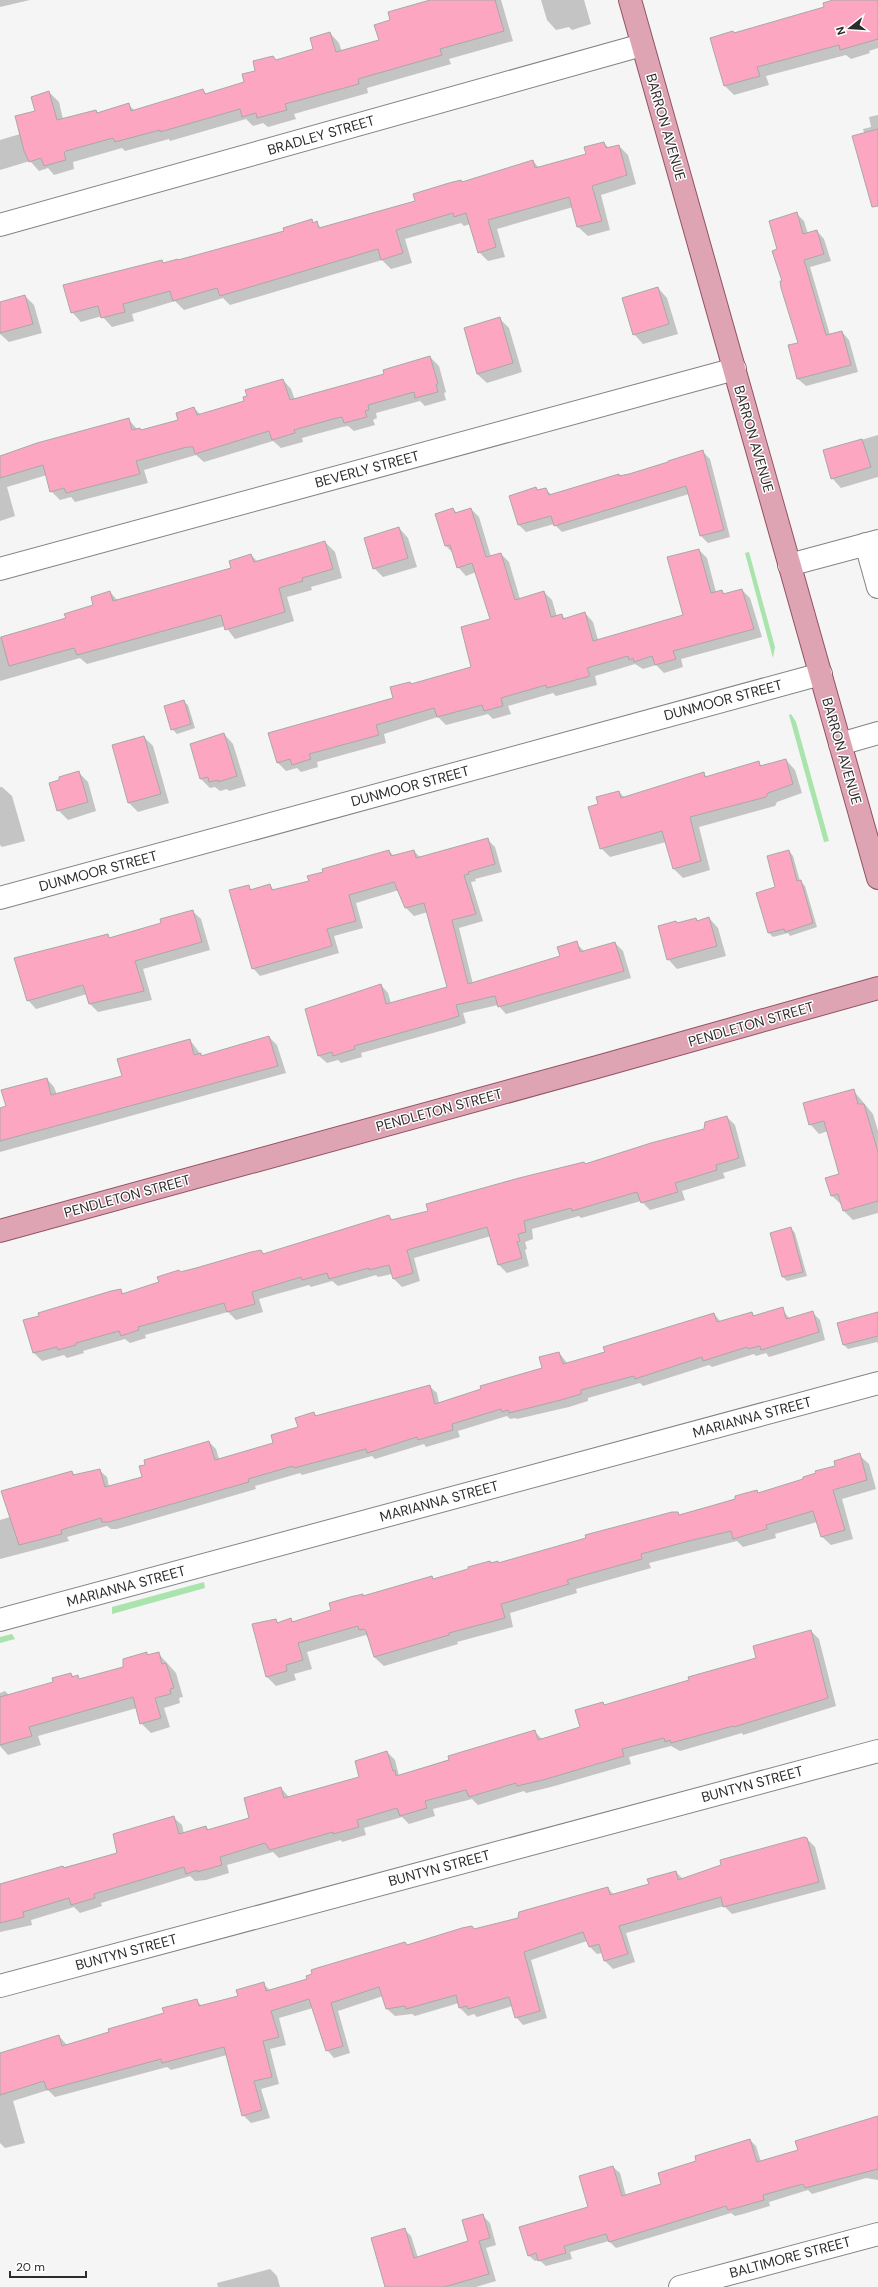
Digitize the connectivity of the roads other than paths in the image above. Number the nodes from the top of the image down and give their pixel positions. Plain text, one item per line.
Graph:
1 (630, 0) edge
2 (642, 45) junction
3 (0, 225) edge
4 (735, 369) junction
5 (872, 543) edge
6 (789, 565) junction
7 (0, 569) edge
8 (878, 587) edge
9 (820, 674) junction
10 (878, 733) edge
11 (840, 744) junction
12 (878, 878) edge
13 (0, 898) edge
14 (878, 988) edge
15 (0, 1231) edge
16 (878, 1383) edge
17 (0, 1620) edge
18 (878, 1751) edge
19 (0, 1986) edge
20 (878, 2234) edge
21 (680, 2287) edge

1 - 2 main road, BARRON AVENUE
2 - 3 street, BRADLEY STREET
2 - 4 main road, BARRON AVENUE
4 - 6 main road, BARRON AVENUE
4 - 7 street, BEVERLY STREET
5 - 6 street
5 - 8 street
6 - 9 main road, BARRON AVENUE
9 - 11 main road, BARRON AVENUE
9 - 13 street, DUNMOOR STREET
10 - 11 street
11 - 12 main road, BARRON AVENUE
14 - 15 main road, PENDLETON STREET
16 - 17 street, MARIANNA STREET
18 - 19 street, BUNTYN STREET
20 - 21 street, BALTIMORE STREET

